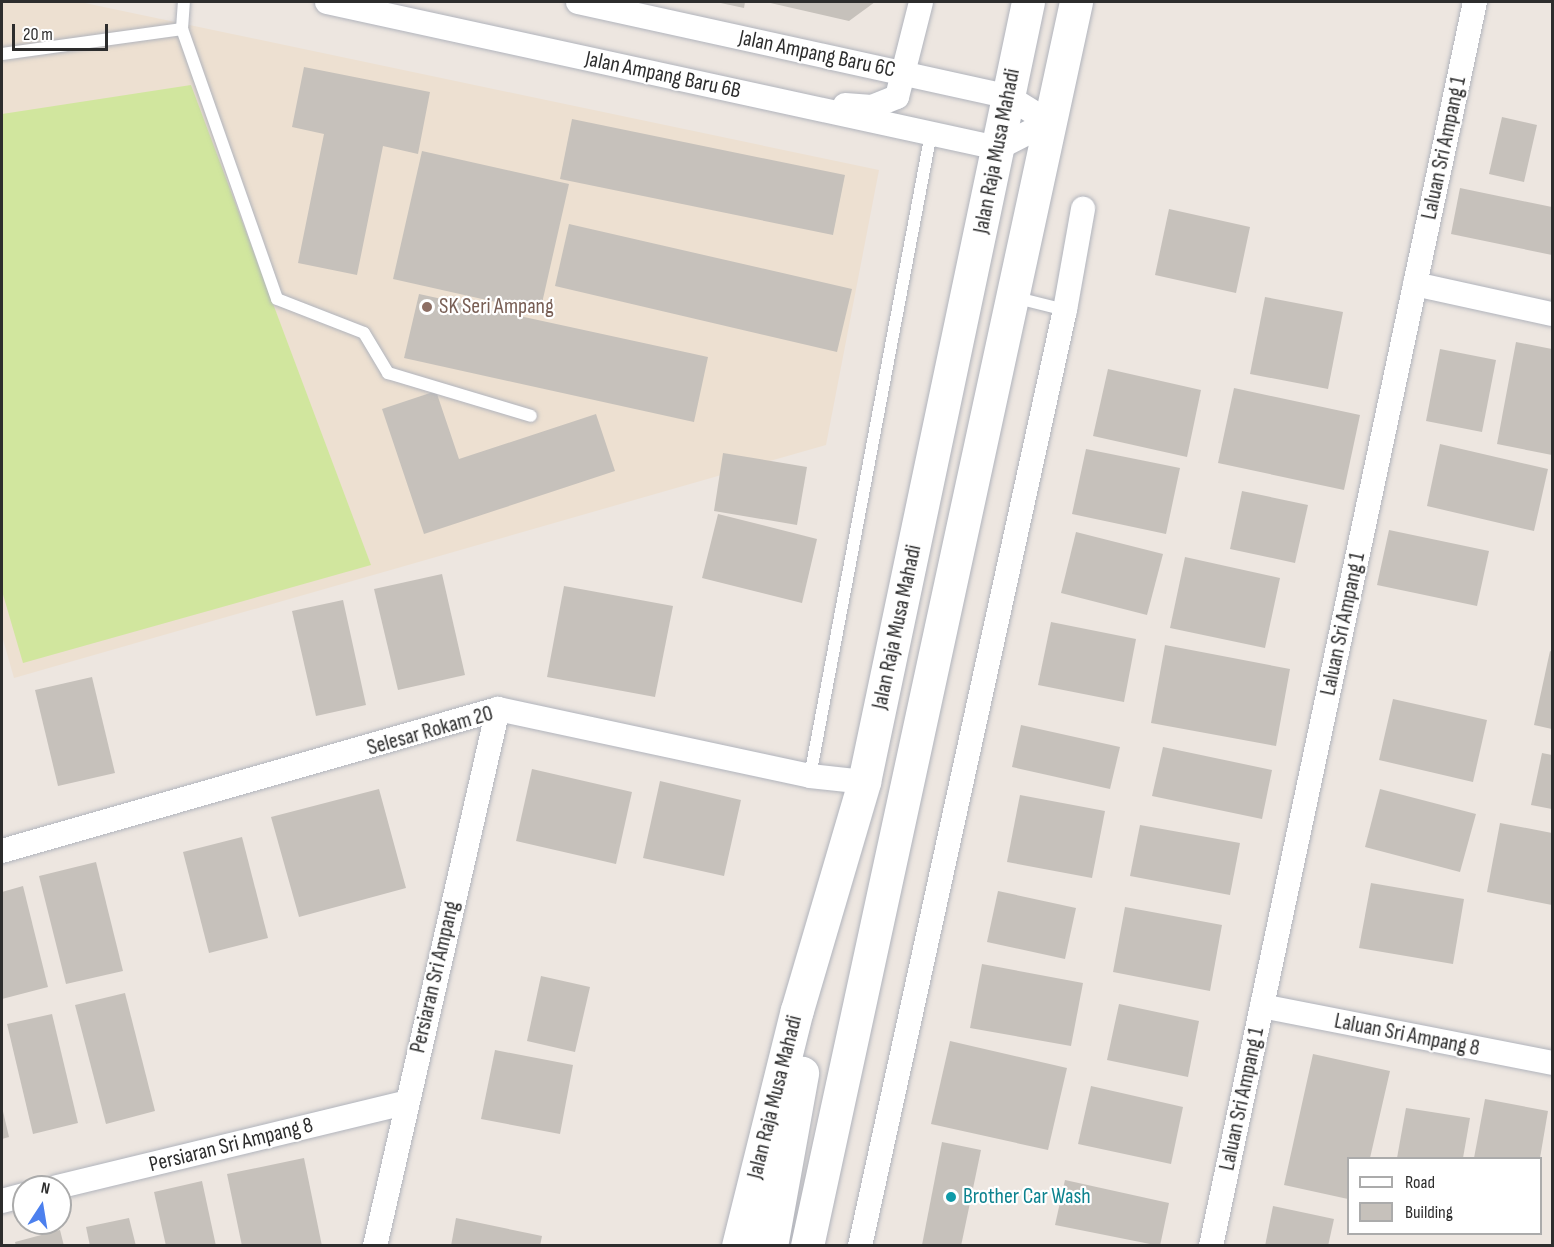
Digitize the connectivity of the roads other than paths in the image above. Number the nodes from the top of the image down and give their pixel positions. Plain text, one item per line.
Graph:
1 (184, 2) edge
2 (327, 2) edge
3 (578, 2) edge
4 (921, 2) edge
5 (1028, 2) edge
6 (1076, 2) edge
7 (1475, 2) edge
8 (182, 29) junction
9 (2, 54) edge
10 (905, 73) junction
11 (1007, 96) junction
12 (771, 99) junction
13 (1049, 122) junction
14 (931, 133) junction
15 (998, 148) junction
16 (1083, 209) dead end
17 (1415, 285) junction
18 (1009, 296) junction
19 (1065, 310) junction
20 (1552, 314) edge
21 (531, 416) dead end
22 (498, 709) junction
23 (810, 776) junction
24 (864, 782) junction
25 (2, 852) edge
26 (1262, 1006) junction
27 (1552, 1064) edge
28 (405, 1103) junction
29 (72, 1183) edge
30 (375, 1245) edge
31 (738, 1245) edge
32 (771, 1245) edge
33 (807, 1245) edge
34 (860, 1245) edge
35 (1211, 1245) edge

1 - 8 lane
2 - 12 street, Jalan Ampang Baru 6B
3 - 10 street, Jalan Ampang Baru 6C
4 - 10 street
5 - 11 main road, Jalan Raja Musa Mahadi
6 - 13 main road, Jalan Raja Musa Mahadi
7 - 17 street, Laluan Sri Ampang 1
8 - 9 lane
8 - 21 lane
10 - 11 street, Jalan Ampang Baru 6C
10 - 12 street
11 - 13 street, Jalan Ampang Baru 6C
11 - 15 main road, Jalan Raja Musa Mahadi
12 - 14 street, Jalan Ampang Baru 6B
13 - 15 street
13 - 18 main road, Jalan Raja Musa Mahadi
14 - 15 street, Jalan Ampang Baru 6B
14 - 23 lane
15 - 24 main road, Jalan Raja Musa Mahadi
16 - 19 street
17 - 20 street
17 - 26 street, Laluan Sri Ampang 1
18 - 19 lane
18 - 33 main road, Jalan Raja Musa Mahadi
19 - 34 street
22 - 23 street, Selesar Rokam 20
22 - 25 street, Selesar Rokam 20
22 - 28 street, Persiaran Sri Ampang
23 - 24 street, Selesar Rokam 20
24 - 31 main road, Jalan Raja Musa Mahadi
24 - 32 main road
26 - 27 street, Laluan Sri Ampang 8
26 - 35 street, Laluan Sri Ampang 1
28 - 29 street, Persiaran Sri Ampang 8
28 - 30 street, Persiaran Sri Ampang

